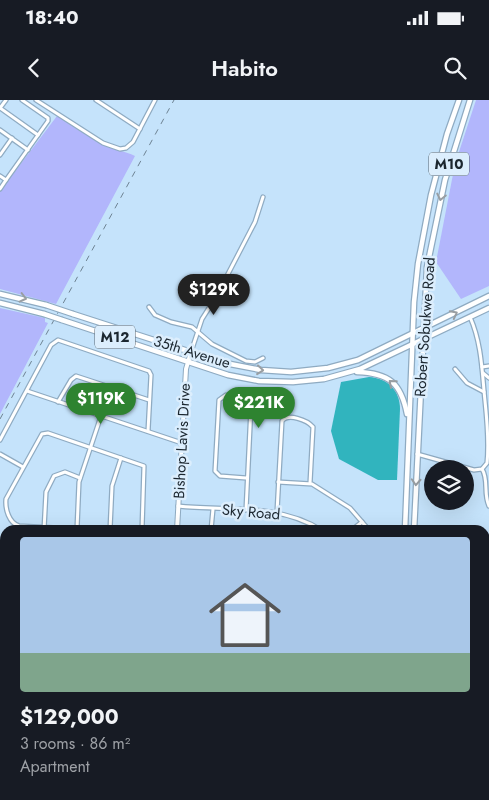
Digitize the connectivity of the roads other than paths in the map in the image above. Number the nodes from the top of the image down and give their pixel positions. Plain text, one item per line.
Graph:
1 (6, 100) edge
2 (22, 100) edge
3 (36, 100) edge
4 (96, 100) edge
5 (156, 100) edge
6 (457, 100) edge
7 (470, 100) edge
8 (0, 108) edge
9 (140, 129) junction
10 (0, 130) edge
11 (38, 135) junction
12 (12, 138) junction
13 (28, 150) junction
14 (0, 155) edge
15 (0, 176) edge
16 (6, 180) junction
17 (0, 189) edge
18 (264, 197) dead end
19 (0, 294) edge
20 (489, 296) edge
21 (0, 304) edge
22 (149, 307) dead end
23 (489, 308) edge
24 (470, 317) junction
25 (423, 329) junction
26 (198, 331) junction
27 (413, 334) junction
28 (423, 339) junction
29 (412, 344) junction
30 (191, 352) junction
31 (263, 358) dead end
32 (188, 362) junction
33 (489, 366) edge
34 (482, 367) junction
35 (455, 369) dead end
36 (352, 372) junction
37 (482, 373) junction
38 (489, 378) edge
39 (26, 391) junction
40 (484, 392) junction
41 (487, 399) edge
42 (149, 400) junction
43 (58, 402) junction
44 (101, 416) junction
45 (409, 421) junction
46 (148, 431) junction
47 (488, 438) edge
48 (0, 440) edge
49 (182, 443) junction
50 (91, 448) junction
51 (0, 454) edge
52 (418, 454) junction
53 (121, 458) junction
54 (23, 467) junction
55 (482, 469) junction
56 (80, 478) junction
57 (246, 478) junction
58 (278, 482) junction
59 (310, 483) junction
60 (178, 506) junction
61 (489, 506) edge
62 (213, 509) junction
63 (246, 510) junction
64 (277, 512) junction
65 (362, 522) junction
66 (22, 525) edge
67 (44, 525) edge
68 (77, 525) edge
69 (110, 525) edge
70 (142, 525) edge
71 (177, 525) edge
72 (212, 525) edge
73 (312, 525) edge
74 (358, 525) edge
75 (365, 525) edge
76 (404, 525) edge
77 (414, 525) edge

1 - 8 street
2 - 11 street
3 - 9 street
4 - 9 street
5 - 9 street
6 - 27 main road, Robert Sobukwe Road / M10
7 -> 25 main road, Robert Sobukwe Road / M10
8 - 11 street
10 - 12 street
11 - 13 street
12 - 13 street
12 - 14 street
13 - 16 street
15 - 16 street
16 - 17 street
18 - 26 street
19 -> 30 main road, 35th Avenue / M12, bridge
25 -> 20 main road, M12
21 - 32 main road, 35th Avenue / M12, bridge
22 - 26 street
23 - 24 main road, M12
24 - 28 main road, M12
24 - 34 street
25 - 27 main road, M12
25 - 28 main road, Robert Sobukwe Road / M10
26 - 30 street
26 - 31 street
27 - 29 main road, Robert Sobukwe Road / M10
30 -> 27 main road, 35th Avenue / M12
28 - 29 main road, M12
28 - 52 main road, Robert Sobukwe Road / M10
29 - 36 main road, 35th Avenue / M12
29 - 45 main road, Robert Sobukwe Road / M10
30 - 32 street, Bishop Lavis Drive
32 - 36 main road, 35th Avenue / M12
32 - 49 street, Bishop Lavis Drive
33 - 34 street
34 - 37 street
35 - 40 street
45 -> 36 main road
37 - 38 street
37 - 40 street
39 - 42 street
39 - 43 street
39 - 48 street
40 - 41 street
41 - 47 street
42 - 43 street
42 - 46 street
43 - 44 street
44 - 46 street
44 - 50 street
45 - 76 main road, Robert Sobukwe Road / M10
46 - 49 street
47 - 55 street
49 - 60 street, Bishop Lavis Drive
50 - 53 street
50 - 54 street
50 - 56 street
51 - 54 street
52 - 55 street
52 -> 77 main road, Robert Sobukwe Road / M10
53 - 69 street
53 - 70 street
54 - 66 street
55 - 61 street
56 - 67 street
56 - 68 street
57 - 57 street
57 - 63 street
58 - 59 street
58 - 59 street
58 - 64 street
59 - 65 street
60 - 62 street, Sky Road
60 - 71 street, Bishop Lavis Drive
62 - 63 street, Sky Road
62 - 72 street
63 - 64 street, Sky Road
64 - 73 street, Sky Road
65 - 74 street
65 - 75 street

